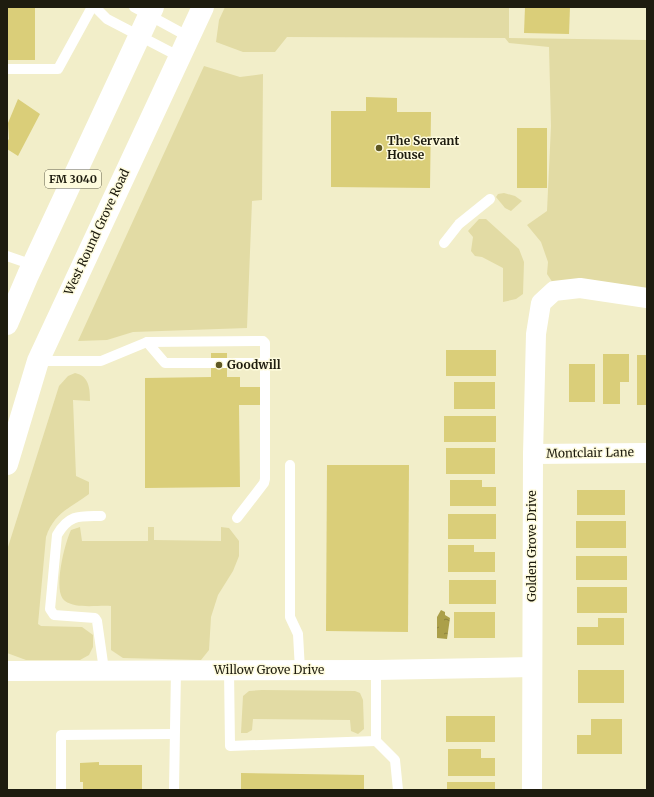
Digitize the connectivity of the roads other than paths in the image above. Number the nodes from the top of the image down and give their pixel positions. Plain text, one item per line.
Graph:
1 (94, 7) edge
2 (203, 7) edge
3 (146, 10) edge
4 (140, 35) junction
5 (189, 37) junction
6 (180, 58) junction
7 (7, 69) edge
8 (490, 199) dead end
9 (444, 243) dead end
10 (7, 256) edge
11 (33, 265) junction
12 (647, 298) edge
13 (7, 324) edge
14 (147, 342) junction
15 (38, 361) junction
16 (265, 363) junction
17 (647, 453) edge
18 (533, 454) junction
19 (7, 464) edge
20 (290, 465) dead end
21 (102, 516) dead end
22 (238, 518) dead end
23 (532, 667) junction
24 (104, 670) junction
25 (176, 670) junction
26 (229, 670) junction
27 (300, 670) junction
28 (376, 670) junction
29 (7, 671) edge
30 (174, 734) junction
31 (376, 741) junction
32 (60, 790) edge
33 (174, 790) edge
34 (398, 790) edge
35 (532, 790) edge

1 - 4 lane
1 - 7 lane
2 - 5 main road, West Round Grove Road / FM 3040
3 - 4 main road, FM 3040
3 - 5 lane
4 - 6 lane
4 - 11 main road, FM 3040
5 - 6 main road, West Round Grove Road / FM 3040
6 - 15 main road, West Round Grove Road / FM 3040
8 - 9 lane
10 - 11 lane
11 - 13 main road, FM 3040
12 - 18 street, Golden Grove Drive
14 - 15 lane
14 - 16 lane
14 - 16 lane
15 - 19 main road, West Round Grove Road / FM 3040
16 - 22 lane
17 - 18 street, Montclair Lane
18 - 23 street, Golden Grove Drive
20 - 27 lane
21 - 24 lane
23 - 28 street, Willow Grove Drive
23 - 35 street, Golden Grove Drive
24 - 25 street, Willow Grove Drive
24 - 29 street, Willow Grove Drive
25 - 26 street, Willow Grove Drive
25 - 30 lane
26 - 27 street, Willow Grove Drive
26 - 31 lane
27 - 28 street, Willow Grove Drive
28 - 31 lane
30 - 32 lane
30 - 33 lane
31 - 34 lane

